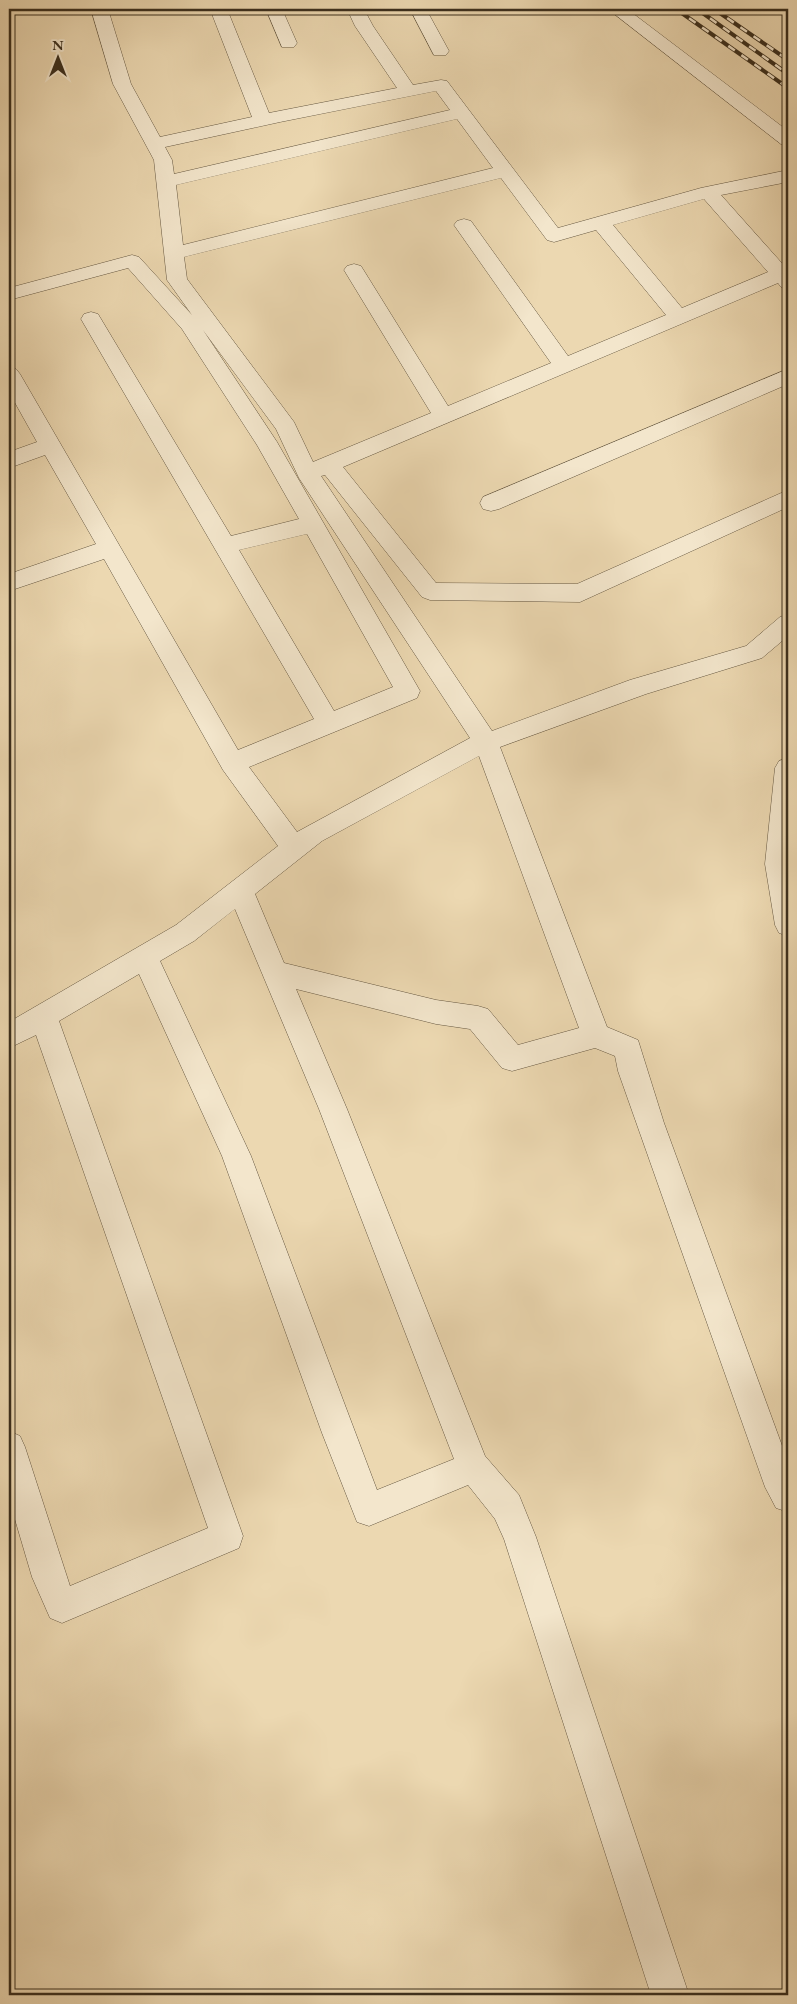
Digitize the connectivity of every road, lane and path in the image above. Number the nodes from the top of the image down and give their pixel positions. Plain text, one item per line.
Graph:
1 (99, 9) edge
2 (218, 9) edge
3 (274, 9) edge
4 (356, 9) edge
5 (418, 9) edge
6 (616, 9) edge
7 (288, 43) dead end
8 (440, 51) dead end
9 (408, 91) junction
10 (461, 113) junction
11 (263, 120) junction
12 (788, 140) edge
13 (154, 144) junction
14 (504, 170) junction
15 (788, 176) edge
16 (165, 182) junction
17 (708, 192) junction
18 (600, 223) junction
19 (464, 225) dead end
20 (174, 253) junction
21 (354, 270) dead end
22 (785, 278) edge
23 (9, 294) edge
24 (679, 317) junction
25 (91, 319) dead end
26 (564, 366) junction
27 (9, 374) edge
28 (788, 376) edge
29 (443, 416) junction
30 (50, 445) junction
31 (9, 460) edge
32 (329, 464) junction
33 (308, 473) junction
34 (788, 498) edge
35 (491, 504) dead end
36 (313, 524) junction
37 (224, 546) junction
38 (110, 548) junction
39 (9, 583) edge
40 (788, 623) edge
41 (329, 723) junction
42 (486, 742) junction
43 (232, 763) junction
44 (788, 768) edge
45 (294, 848) junction
46 (240, 890) junction
47 (788, 925) edge
48 (144, 956) junction
49 (275, 972) junction
50 (43, 1016) junction
51 (596, 1035) junction
52 (9, 1036) edge
53 (9, 1447) edge
54 (473, 1467) junction
55 (788, 1496) edge
56 (670, 1995) edge

1 - 13 street
2 - 11 street
3 - 7 street
4 - 9 street
5 - 8 street
6 - 12 street
9 - 10 street
9 - 11 street
10 - 14 street
10 - 16 street
11 - 13 street
13 - 16 street
14 - 18 street
14 - 20 street
15 - 17 street
16 - 20 street
17 - 18 street
17 - 22 street
18 - 24 street
19 - 26 street
20 - 33 street
21 - 29 street
22 - 24 street
23 - 36 street
24 - 26 street
25 - 37 street
26 - 29 street
27 - 30 street
28 - 35 street
29 - 32 street
30 - 31 street
30 - 38 street
32 - 33 street
32 - 34 street
33 - 42 street
36 - 37 street
36 - 41 street
37 - 41 street
38 - 39 street
38 - 43 street
40 - 42 street
41 - 43 street
42 - 45 street
42 - 51 street
43 - 45 street
44 - 47 street
45 - 46 street
46 - 48 street
46 - 49 street
48 - 50 street
48 - 54 street
49 - 51 street
49 - 54 street
50 - 52 street
50 - 53 street
51 - 55 street
54 - 56 street

